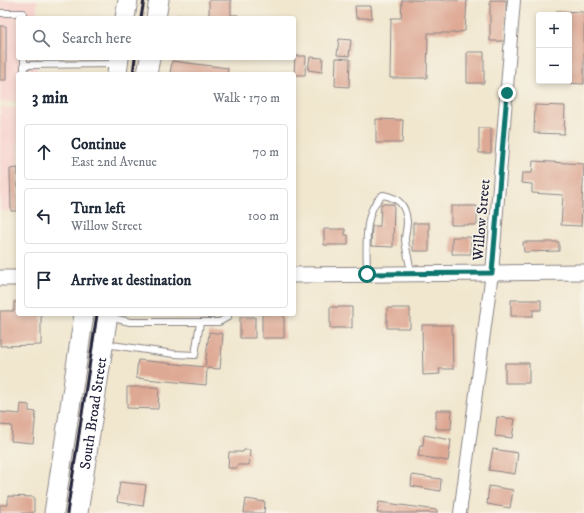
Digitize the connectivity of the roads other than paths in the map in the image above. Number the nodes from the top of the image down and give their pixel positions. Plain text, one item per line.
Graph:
1 (128, 0) edge
2 (159, 0) edge
3 (514, 0) edge
4 (0, 13) edge
5 (23, 16) edge
6 (126, 16) edge
7 (156, 16) edge
8 (24, 60) edge
9 (150, 60) edge
10 (24, 65) junction
11 (118, 65) edge
12 (24, 72) edge
13 (147, 72) edge
14 (584, 272) edge
15 (492, 273) junction
16 (367, 274) junction
17 (411, 274) junction
18 (296, 275) edge
19 (0, 278) edge
20 (16, 278) edge
21 (84, 316) edge
22 (108, 316) edge
23 (111, 316) edge
24 (228, 316) edge
25 (200, 322) junction
26 (103, 344) junction
27 (54, 513) edge
28 (78, 513) edge
29 (460, 513) edge

1 - 6 main road
2 - 7 main road
3 - 15 street, Willow Street
4 - 5 lane
8 - 10 lane
9 - 13 main road
10 - 11 lane
10 - 12 lane
14 - 15 street
15 - 17 street
15 - 29 street, Willow Street
16 - 17 street
16 - 17 lane
16 - 18 street
19 - 20 street
21 - 27 main road, South Broad Street
22 - 26 main road, South Broad Street
23 - 25 lane
24 - 25 lane
25 - 26 lane
26 - 28 main road, South Broad Street

